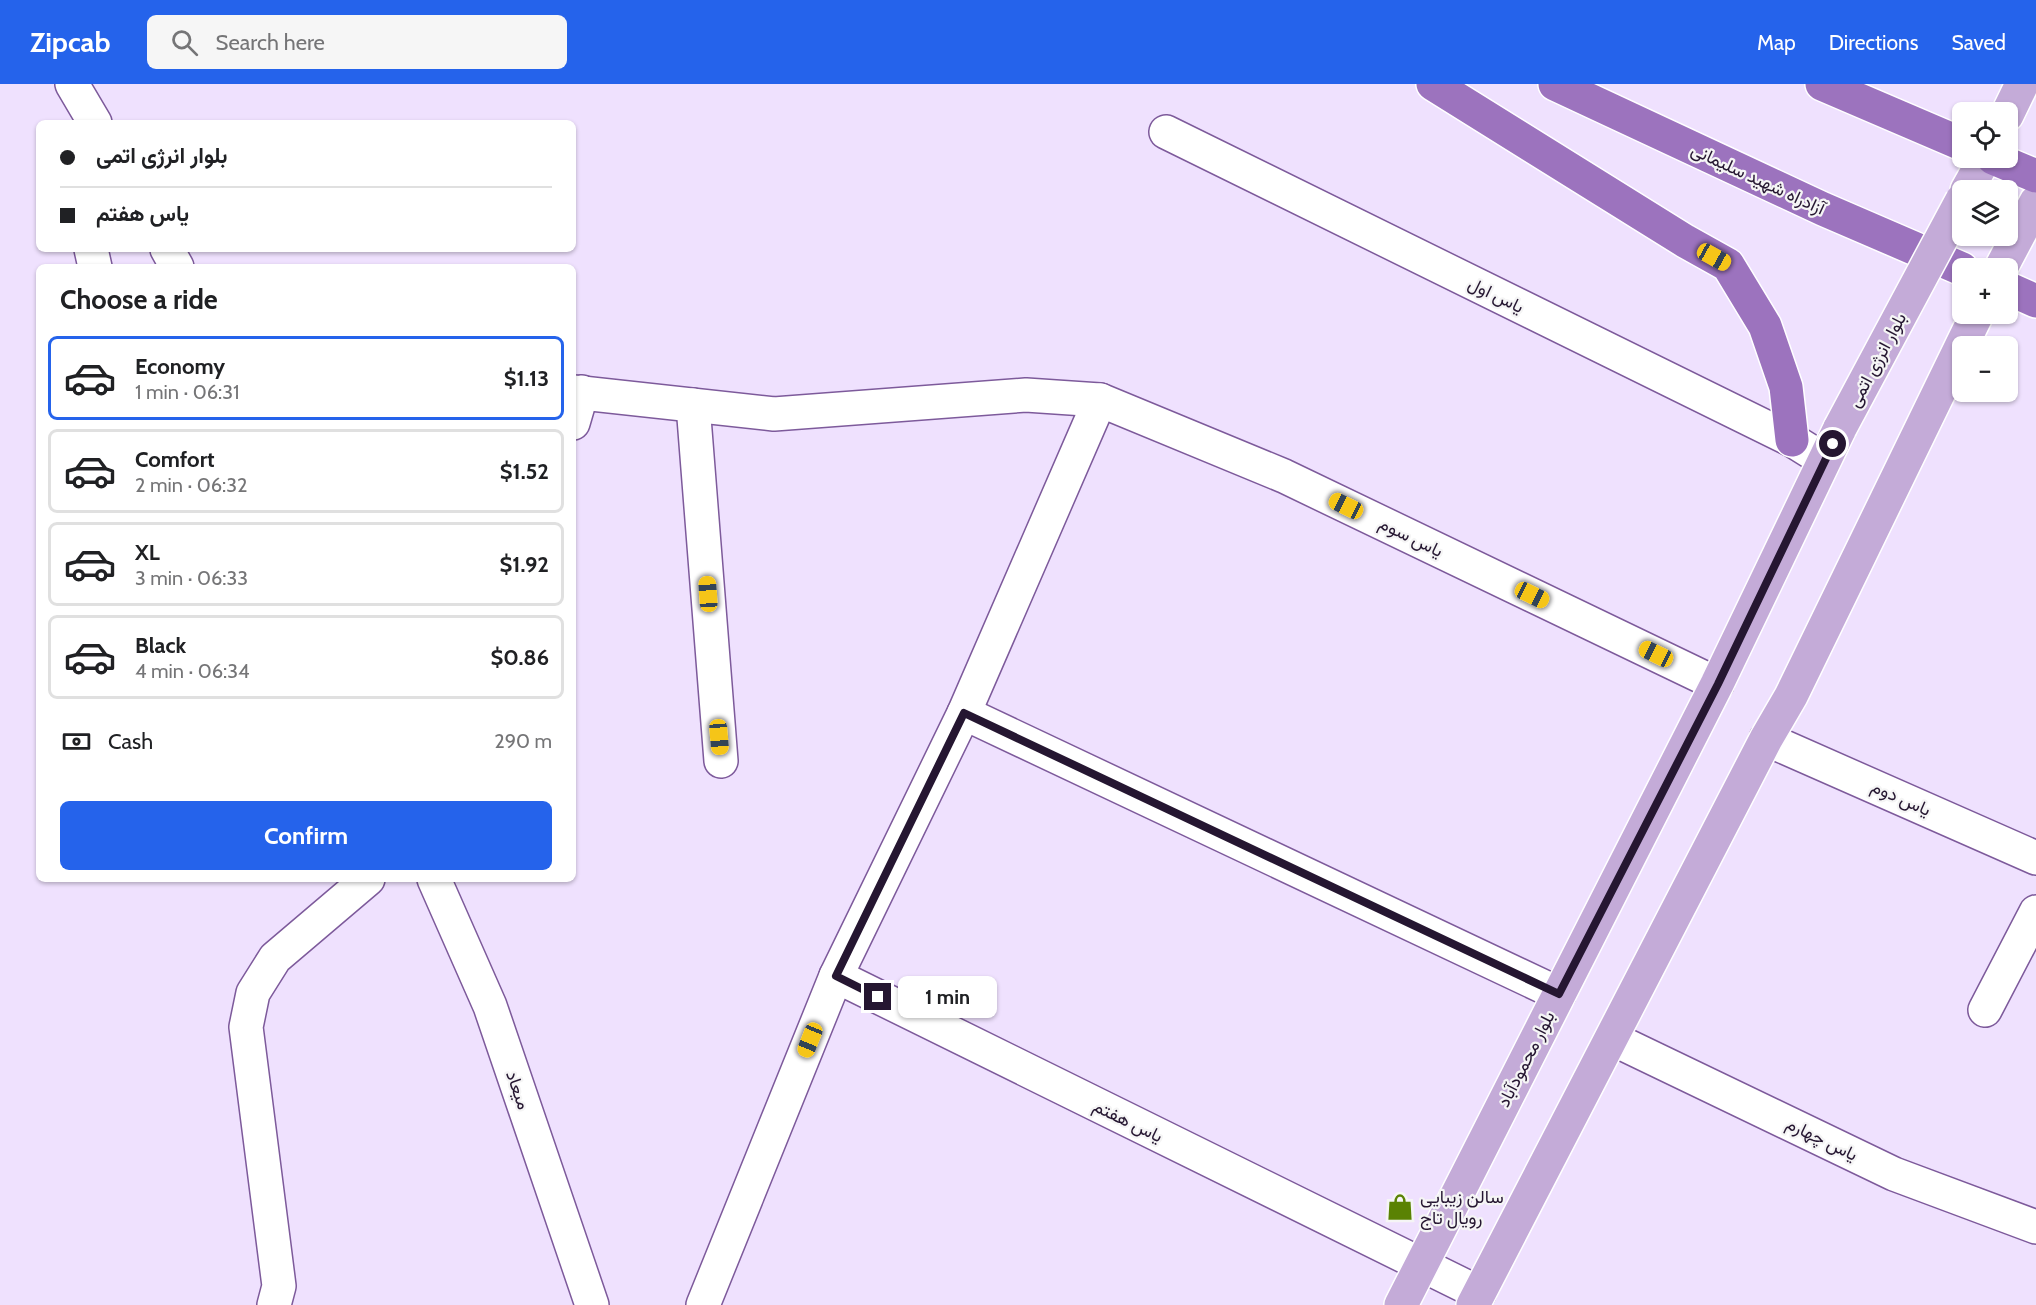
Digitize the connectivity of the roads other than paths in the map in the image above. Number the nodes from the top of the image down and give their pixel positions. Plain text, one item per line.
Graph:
1 (72, 84) edge
2 (1433, 84) edge
3 (1556, 84) edge
4 (1822, 84) edge
5 (93, 120) edge
6 (1166, 132) dead end
7 (1952, 140) edge
8 (2017, 168) edge
9 (2036, 176) edge
10 (2036, 202) edge
11 (1952, 219) edge
12 (2006, 258) edge
13 (1952, 265) edge
14 (2018, 293) edge
15 (2036, 300) edge
16 (1972, 324) edge
17 (577, 392) edge
18 (1100, 400) junction
19 (693, 405) junction
20 (1792, 440) junction
21 (1824, 460) junction
22 (1718, 684) junction
23 (964, 713) junction
24 (1766, 739) junction
25 (721, 761) dead end
26 (2036, 858) edge
27 (364, 882) edge
28 (441, 886) edge
29 (2036, 912) edge
30 (836, 976) junction
31 (1559, 994) junction
32 (1985, 1010) dead end
33 (1613, 1039) junction
34 (2036, 1227) edge
35 (1420, 1266) junction
36 (1476, 1299) edge
37 (711, 1302) edge
38 (274, 1305) edge
39 (592, 1305) edge
40 (1401, 1305) edge

1 - 5 street
2 - 20 highway
3 - 13 highway, آزادراه شهید سلیمانی
4 - 7 highway
6 - 20 street, یاس اول
8 - 9 highway
10 - 12 main road
11 - 21 main road, بلوار انرژی اتمی, bridge
14 - 15 highway
16 - 24 main road
17 - 19 street, یاس سوم
18 - 19 street, یاس سوم
18 - 22 street, یاس سوم
18 - 23 street
19 - 25 street
20 - 21 street, یاس اول
21 - 22 main road, بلوار انرژی اتمی
22 - 31 main road, بلوار محمودآباد
23 - 30 street
23 - 31 street
24 - 26 street, یاس دوم
24 - 33 main road
27 - 38 street
28 - 39 street, میعاد
29 - 32 street
30 - 35 street, یاس هفتم
30 - 37 street
31 - 35 main road, بلوار محمودآباد
33 - 34 street, یاس چهارم
33 - 36 main road
35 - 36 street, یاس هفتم
35 - 40 main road, بلوار محمودآباد

